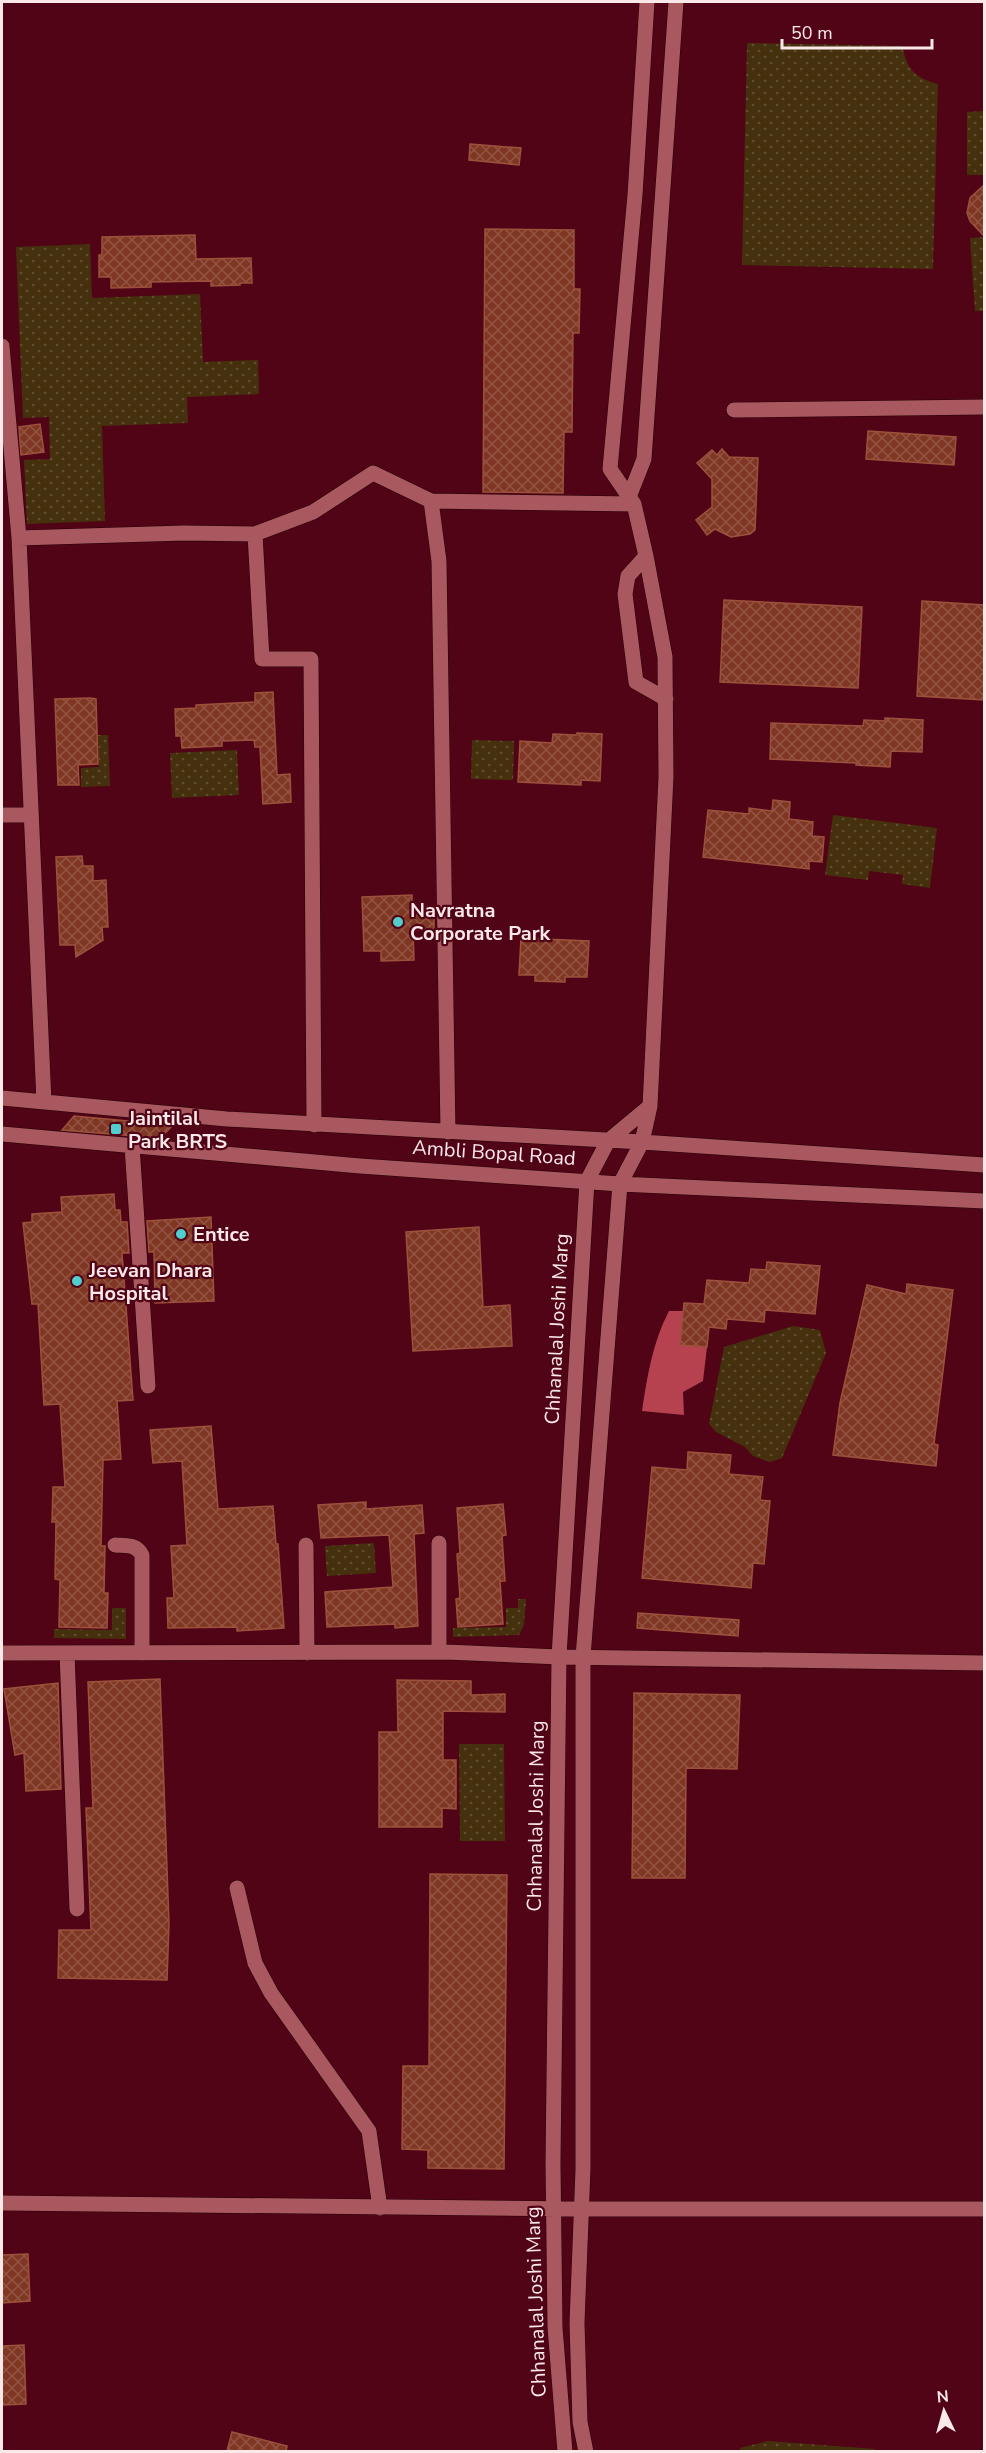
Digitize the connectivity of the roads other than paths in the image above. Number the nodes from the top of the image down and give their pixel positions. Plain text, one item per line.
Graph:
1 (647, 2) edge
2 (676, 2) edge
3 (2, 346) edge
4 (984, 407) edge
5 (734, 410) dead end
6 (631, 500) junction
7 (431, 501) junction
8 (255, 534) junction
9 (19, 538) junction
10 (646, 556) junction
11 (666, 699) junction
12 (2, 815) edge
13 (30, 815) junction
14 (2, 1098) edge
15 (44, 1102) junction
16 (650, 1106) junction
17 (314, 1125) junction
18 (448, 1132) junction
19 (2, 1134) edge
20 (608, 1141) junction
21 (642, 1142) junction
22 (132, 1146) junction
23 (984, 1165) edge
24 (587, 1181) junction
25 (620, 1184) junction
26 (984, 1201) edge
27 (148, 1386) dead end
28 (439, 1543) dead end
29 (116, 1545) dead end
30 (306, 1545) dead end
31 (439, 1652) junction
32 (2, 1653) edge
33 (67, 1653) junction
34 (142, 1653) junction
35 (307, 1653) junction
36 (559, 1657) junction
37 (583, 1658) junction
38 (984, 1663) edge
39 (237, 1888) dead end
40 (76, 1909) dead end
41 (2, 2203) edge
42 (380, 2208) junction
43 (554, 2209) junction
44 (581, 2209) junction
45 (984, 2209) edge
46 (565, 2451) edge
47 (586, 2451) edge

1 - 6 street
2 - 6 street
3 - 9 street
4 - 5 street
6 - 7 street
6 - 10 street
7 - 8 street
7 - 18 street
8 - 9 street
8 - 17 street
9 - 13 street
10 - 11 street
10 - 11 street
11 - 16 street
12 - 13 street
13 - 15 street
14 - 15 street, Ambli Bopal Road
15 - 17 street, Ambli Bopal Road
16 - 20 street
16 - 21 street
17 - 18 street, Ambli Bopal Road
18 - 20 street, Ambli Bopal Road
19 - 22 street, Ambli Bopal Road
20 - 21 street, Ambli Bopal Road
20 - 24 street
21 - 23 street, Ambli Bopal Road
21 - 25 street
22 - 24 street, Ambli Bopal Road
22 - 27 street
24 - 25 street, Ambli Bopal Road
24 - 36 street, Chhanalal Joshi Marg
25 - 26 street, Ambli Bopal Road
25 - 37 street, Chhanalal Joshi Marg
28 - 31 street
29 - 34 street
30 - 35 street
31 - 35 street
31 - 36 street
32 - 33 street
33 - 34 street
33 - 40 street
34 - 35 street
36 - 37 street
36 - 43 street, Chhanalal Joshi Marg
37 - 38 street
37 - 44 street, Chhanalal Joshi Marg
39 - 42 street
41 - 42 street
42 - 43 street
43 - 44 street
43 - 46 street, Chhanalal Joshi Marg
44 - 45 street
44 - 47 street, Chhanalal Joshi Marg

